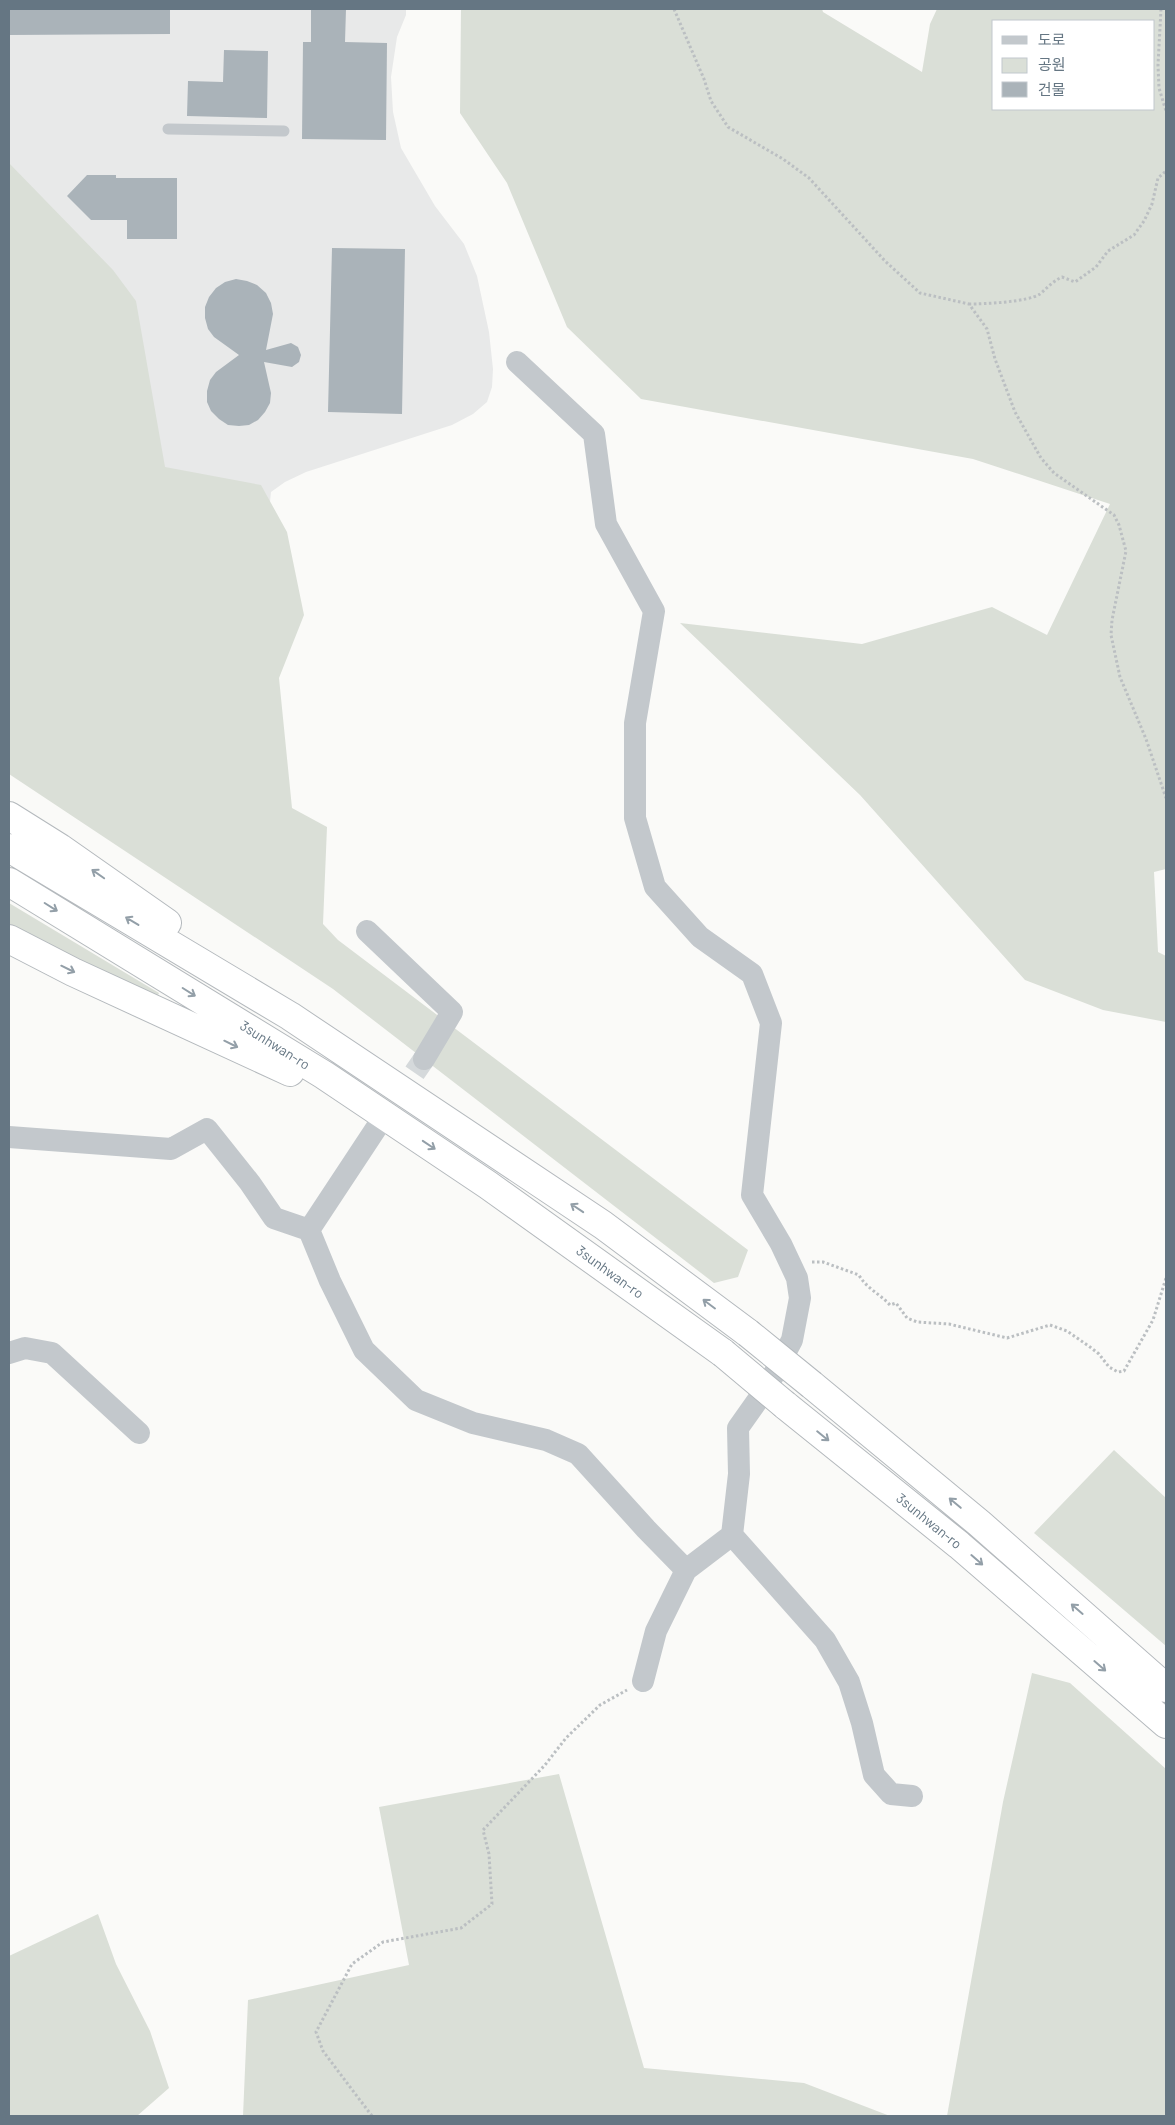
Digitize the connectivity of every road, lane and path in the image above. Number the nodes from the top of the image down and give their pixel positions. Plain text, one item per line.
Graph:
1 (674, 9) edge
2 (1161, 9) edge
3 (1166, 111) edge
4 (168, 128) dead end
5 (284, 131) dead end
6 (1166, 171) edge
7 (969, 304) junction
8 (517, 362) dead end
9 (1166, 798) edge
10 (9, 816) edge
11 (9, 848) edge
12 (9, 882) edge
13 (367, 932) dead end
14 (9, 939) edge
15 (424, 1059) tunnel mouth
16 (386, 1125) junction
17 (9, 1137) edge
18 (525, 1173) junction
19 (309, 1230) junction
20 (797, 1278) junction
21 (1166, 1278) edge
22 (9, 1353) edge
23 (139, 1432) dead end
24 (732, 1535) junction
25 (686, 1570) junction
26 (643, 1681) joint
27 (1166, 1688) edge
28 (1166, 1724) edge
29 (912, 1796) dead end
30 (372, 2116) edge

1 - 7 path
2 - 3 path
4 - 5 lane
6 - 7 path
7 - 9 path
8 - 20 street
18 -> 10 highway
18 -> 11 highway
12 -> 16 highway, 3sunhwan-ro
13 - 15 street
14 -> 16 highway
16 - 19 street
16 -> 28 highway, 3sunhwan-ro, bridge
17 - 19 street
27 -> 18 highway, bridge
19 - 25 street
20 - 21 path
20 - 24 street
22 - 23 street
24 - 25 street
24 - 29 street
25 - 26 street
26 - 30 path

